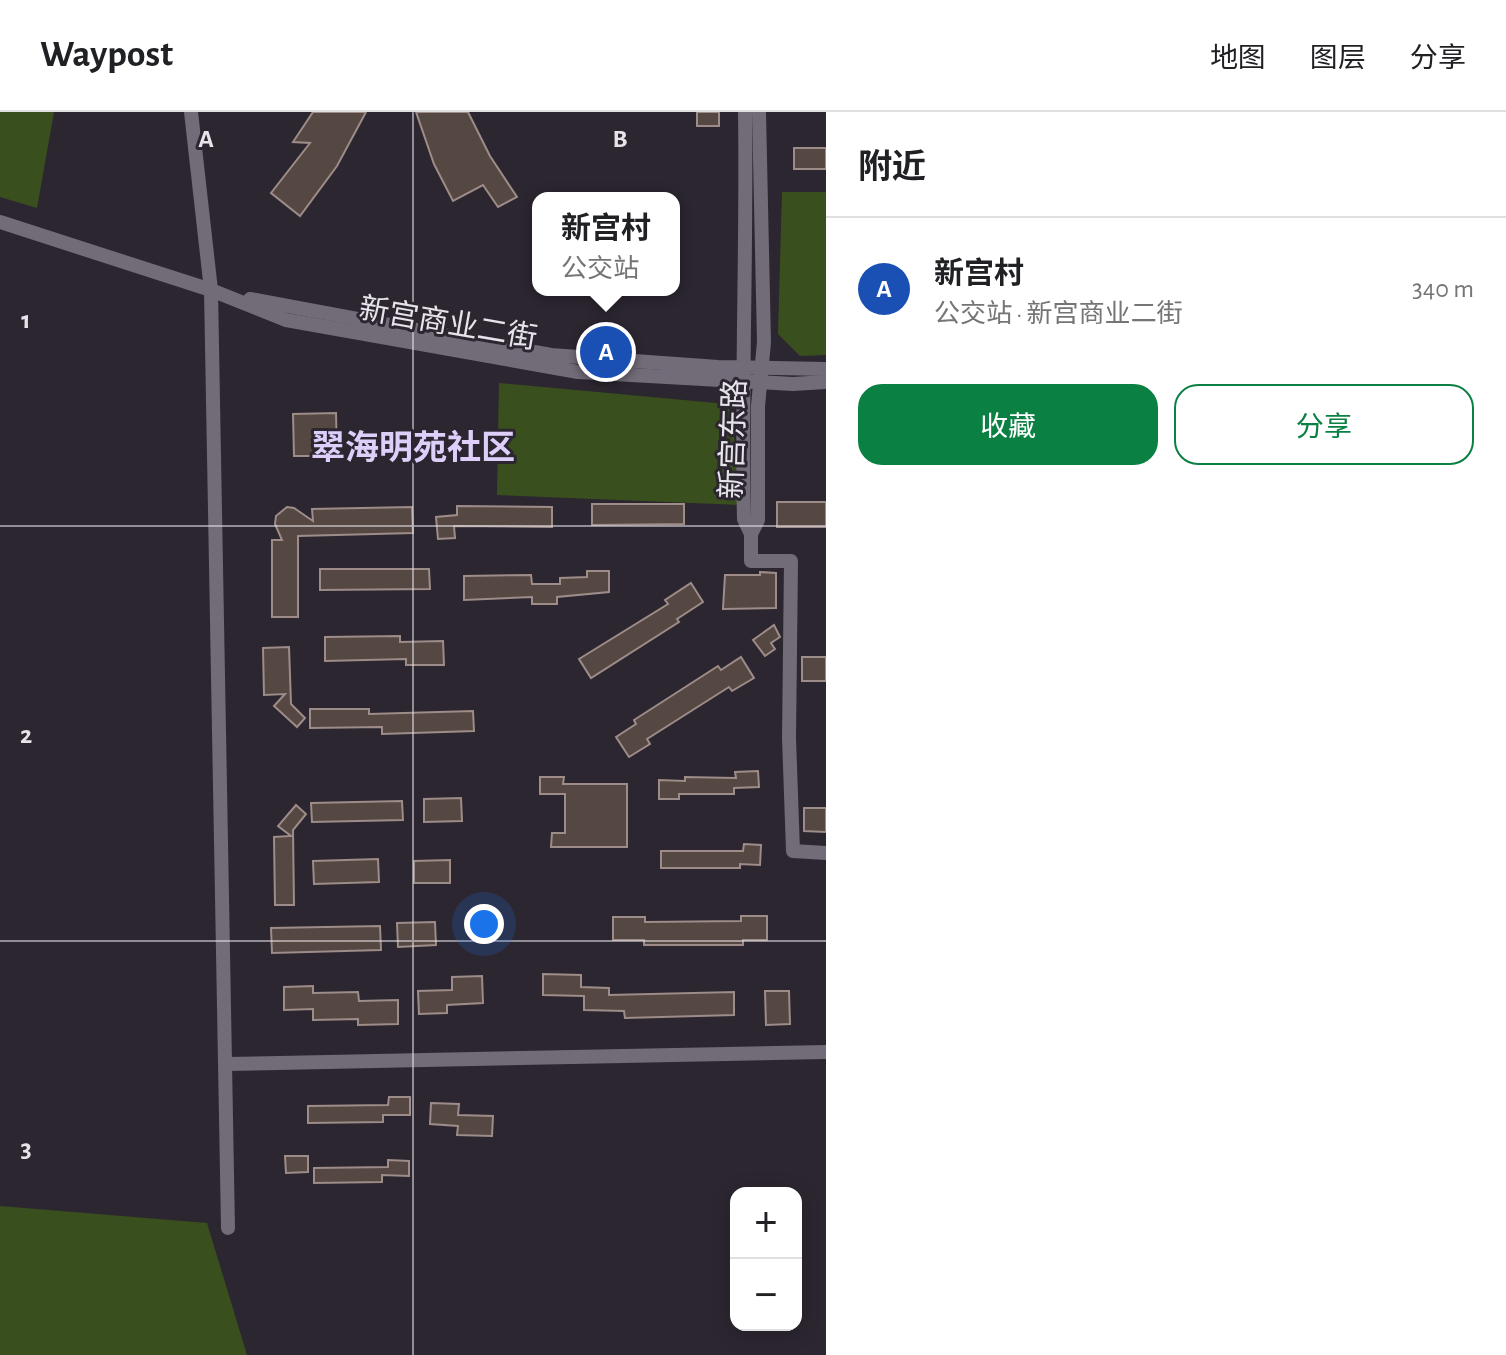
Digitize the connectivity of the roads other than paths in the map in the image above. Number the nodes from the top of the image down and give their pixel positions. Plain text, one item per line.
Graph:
1 (191, 112) edge
2 (745, 112) edge
3 (759, 112) edge
4 (0, 222) edge
5 (211, 290) junction
6 (826, 369) edge
7 (743, 375) junction
8 (761, 376) junction
9 (826, 382) edge
10 (751, 534) junction
11 (826, 853) edge
12 (826, 1052) edge
13 (226, 1064) junction
14 (228, 1228) dead end

1 - 5 street
2 - 7 street, 新宫东路
3 - 8 street, 新宫东路
4 - 5 street, 新宫商业二街
5 - 7 street, 新宫商业二街
5 - 13 street
6 - 8 street, 新宫商业二街
7 - 8 street, 新宫商业二街
7 - 10 street, 新宫东路
8 - 9 street, 新宫商业二街
8 - 10 street, 新宫东路
10 - 11 street
12 - 13 street
13 - 14 street

